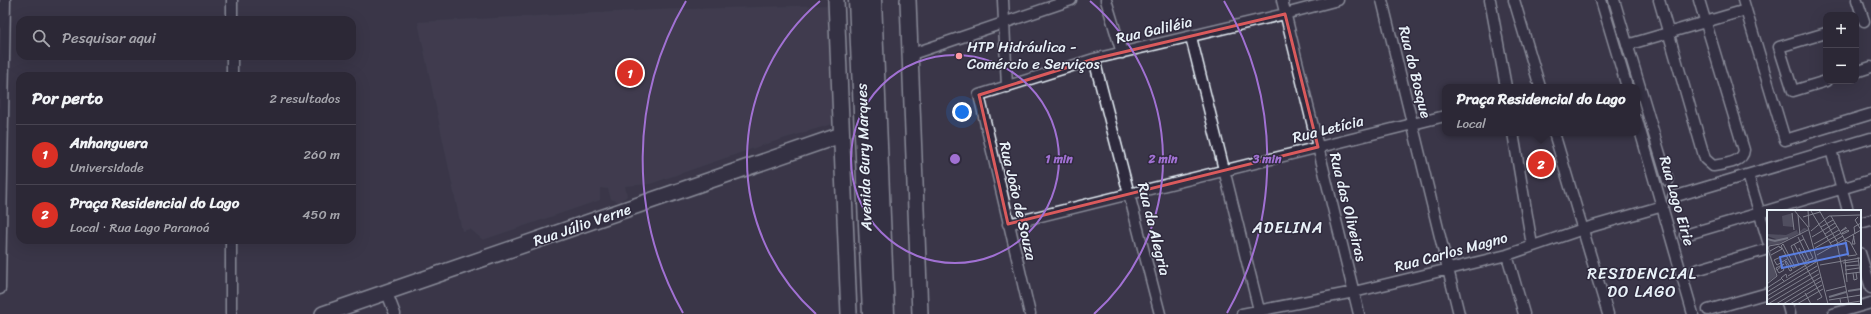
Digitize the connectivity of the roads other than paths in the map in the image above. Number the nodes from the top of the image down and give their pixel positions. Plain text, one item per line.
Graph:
1 (5, 0) edge
2 (232, 0) edge
3 (836, 0) edge
4 (857, 0) edge
5 (873, 0) edge
6 (908, 0) edge
7 (1003, 0) edge
8 (1071, 0) edge
9 (1106, 0) edge
10 (1282, 0) edge
11 (1338, 0) edge
12 (1382, 0) edge
13 (1490, 0) edge
14 (1514, 0) edge
15 (1601, 0) edge
16 (1614, 0) edge
17 (1659, 0) edge
18 (1700, 0) edge
19 (1743, 0) edge
20 (1857, 0) edge
21 (1746, 10) junction
22 (1285, 14) junction
23 (232, 16) edge
24 (1864, 21) edge
25 (1706, 22) junction
26 (1004, 23) junction
27 (1668, 32) junction
28 (1823, 33) edge
29 (1191, 37) junction
30 (1627, 45) junction
31 (2, 49) edge
32 (1122, 53) junction
33 (909, 55) junction
34 (232, 60) edge
35 (1094, 60) junction
36 (1871, 67) edge
37 (1859, 71) edge
38 (232, 72) edge
39 (1823, 82) edge
40 (1505, 84) edge
41 (1539, 84) edge
42 (1626, 84) edge
43 (1639, 84) edge
44 (1007, 87) junction
45 (1640, 88) edge
46 (979, 95) joint
47 (1871, 114) edge
48 (1442, 117) edge
49 (1412, 124) junction
50 (1640, 130) edge
51 (841, 135) junction
52 (1514, 136) edge
53 (1555, 136) edge
54 (1871, 138) edge
55 (1, 140) edge
56 (1318, 147) junction
57 (1831, 150) junction
58 (1224, 170) junction
59 (1748, 175) junction
60 (1668, 180) dead end
61 (1871, 180) edge
62 (1842, 189) junction
63 (1130, 193) junction
64 (1673, 197) dead end
65 (1663, 206) junction
66 (1769, 210) edge
67 (1848, 210) edge
68 (1767, 211) edge
69 (1759, 213) junction
70 (1871, 220) edge
71 (1861, 223) edge
72 (1008, 224) junction
73 (0, 229) edge
74 (1583, 229) junction
75 (1686, 235) dead end
76 (1767, 238) edge
77 (231, 244) edge
78 (1532, 245) junction
79 (1767, 249) edge
80 (1507, 255) junction
81 (1865, 264) edge
82 (1449, 269) junction
83 (1696, 270) dead end
84 (1871, 288) edge
85 (0, 289) edge
86 (387, 292) junction
87 (1354, 292) junction
88 (1767, 293) edge
89 (1871, 303) edge
90 (1787, 304) edge
91 (1708, 310) dead end
92 (1260, 312) edge
93 (230, 314) edge
94 (323, 314) edge
95 (395, 314) edge
96 (849, 314) edge
97 (871, 314) edge
98 (886, 314) edge
99 (920, 314) edge
100 (1030, 314) edge
101 (1160, 314) edge
102 (1242, 314) edge
103 (1359, 314) edge
104 (1459, 314) edge
105 (1524, 314) edge
106 (1608, 314) edge
107 (1693, 314) edge
108 (1790, 314) edge
109 (1833, 314) edge

1 - 31 street
2 - 23 street
3 - 51 main road, Avenida Gury Marques
4 - 97 main road, Avenida Gury Marques
5 - 98 main road, Avenida Gury Marques
6 - 33 main road
7 - 26 street
8 - 26 street
9 - 32 street
10 - 22 street, Rua das Oliveiras
11 - 22 street, Rua Galiléia
12 - 49 street, Rua do Bosque
13 - 40 street
14 - 41 street
15 - 42 street
16 - 30 street
17 - 27 street
18 - 25 street
19 - 21 street
20 - 24 street
21 - 25 street
21 - 47 street
22 - 29 street, Rua Galiléia
22 - 56 street, Rua das Oliveiras
25 - 27 street
25 - 27 street
26 - 33 street
26 - 44 street
27 - 30 street
28 - 39 street
29 - 32 street, Rua Galiléia
29 - 58 street
30 - 43 street
31 - 55 street
32 - 35 street, Rua Galiléia
33 - 99 main road
34 - 38 street
35 - 44 street, Rua Galiléia
35 - 63 street, Rua da Alegria
36 - 37 street
44 - 46 street, Rua Galiléia
45 - 60 street
46 - 72 street, Rua João de Souza
48 - 49 street, Rua Letícia
49 - 56 street, Rua Letícia
49 - 82 street, Rua do Bosque
50 - 65 street, Rua Lago Eirie
51 - 86 main road, Rua Júlio Verne
51 - 96 main road, Avenida Gury Marques
52 - 78 street
53 - 74 street
54 - 57 street
55 - 73 street
56 - 58 street, Rua Letícia
56 - 87 street, Rua das Oliveiras
57 - 59 street
57 - 62 street
58 - 63 street, Rua Letícia
58 - 92 street
59 - 64 street
59 - 69 street
61 - 62 street
62 - 66 street
62 - 67 street
63 - 72 street, Rua Letícia
63 - 101 street, Rua da Alegria
65 - 74 street, Rua Carlos Magno
65 - 107 street, Rua Lago Eirie
68 - 69 street
69 - 75 street
69 - 76 street
70 - 71 street
72 - 100 street, Rua João de Souza
73 - 85 street
74 - 78 street, Rua Carlos Magno
74 - 106 street
77 - 93 street
78 - 80 street, Rua Carlos Magno
79 - 83 street
80 - 82 street, Rua Carlos Magno
80 - 105 street
81 - 84 street
82 - 87 street, Rua Carlos Magno
82 - 104 street, Rua do Bosque
86 - 94 main road, Rua Júlio Verne
86 - 95 street
87 - 92 street, Rua Carlos Magno
87 - 103 street, Rua das Oliveiras
88 - 91 street
89 - 109 street
90 - 108 street
92 - 102 street, Rua Carlos Magno

